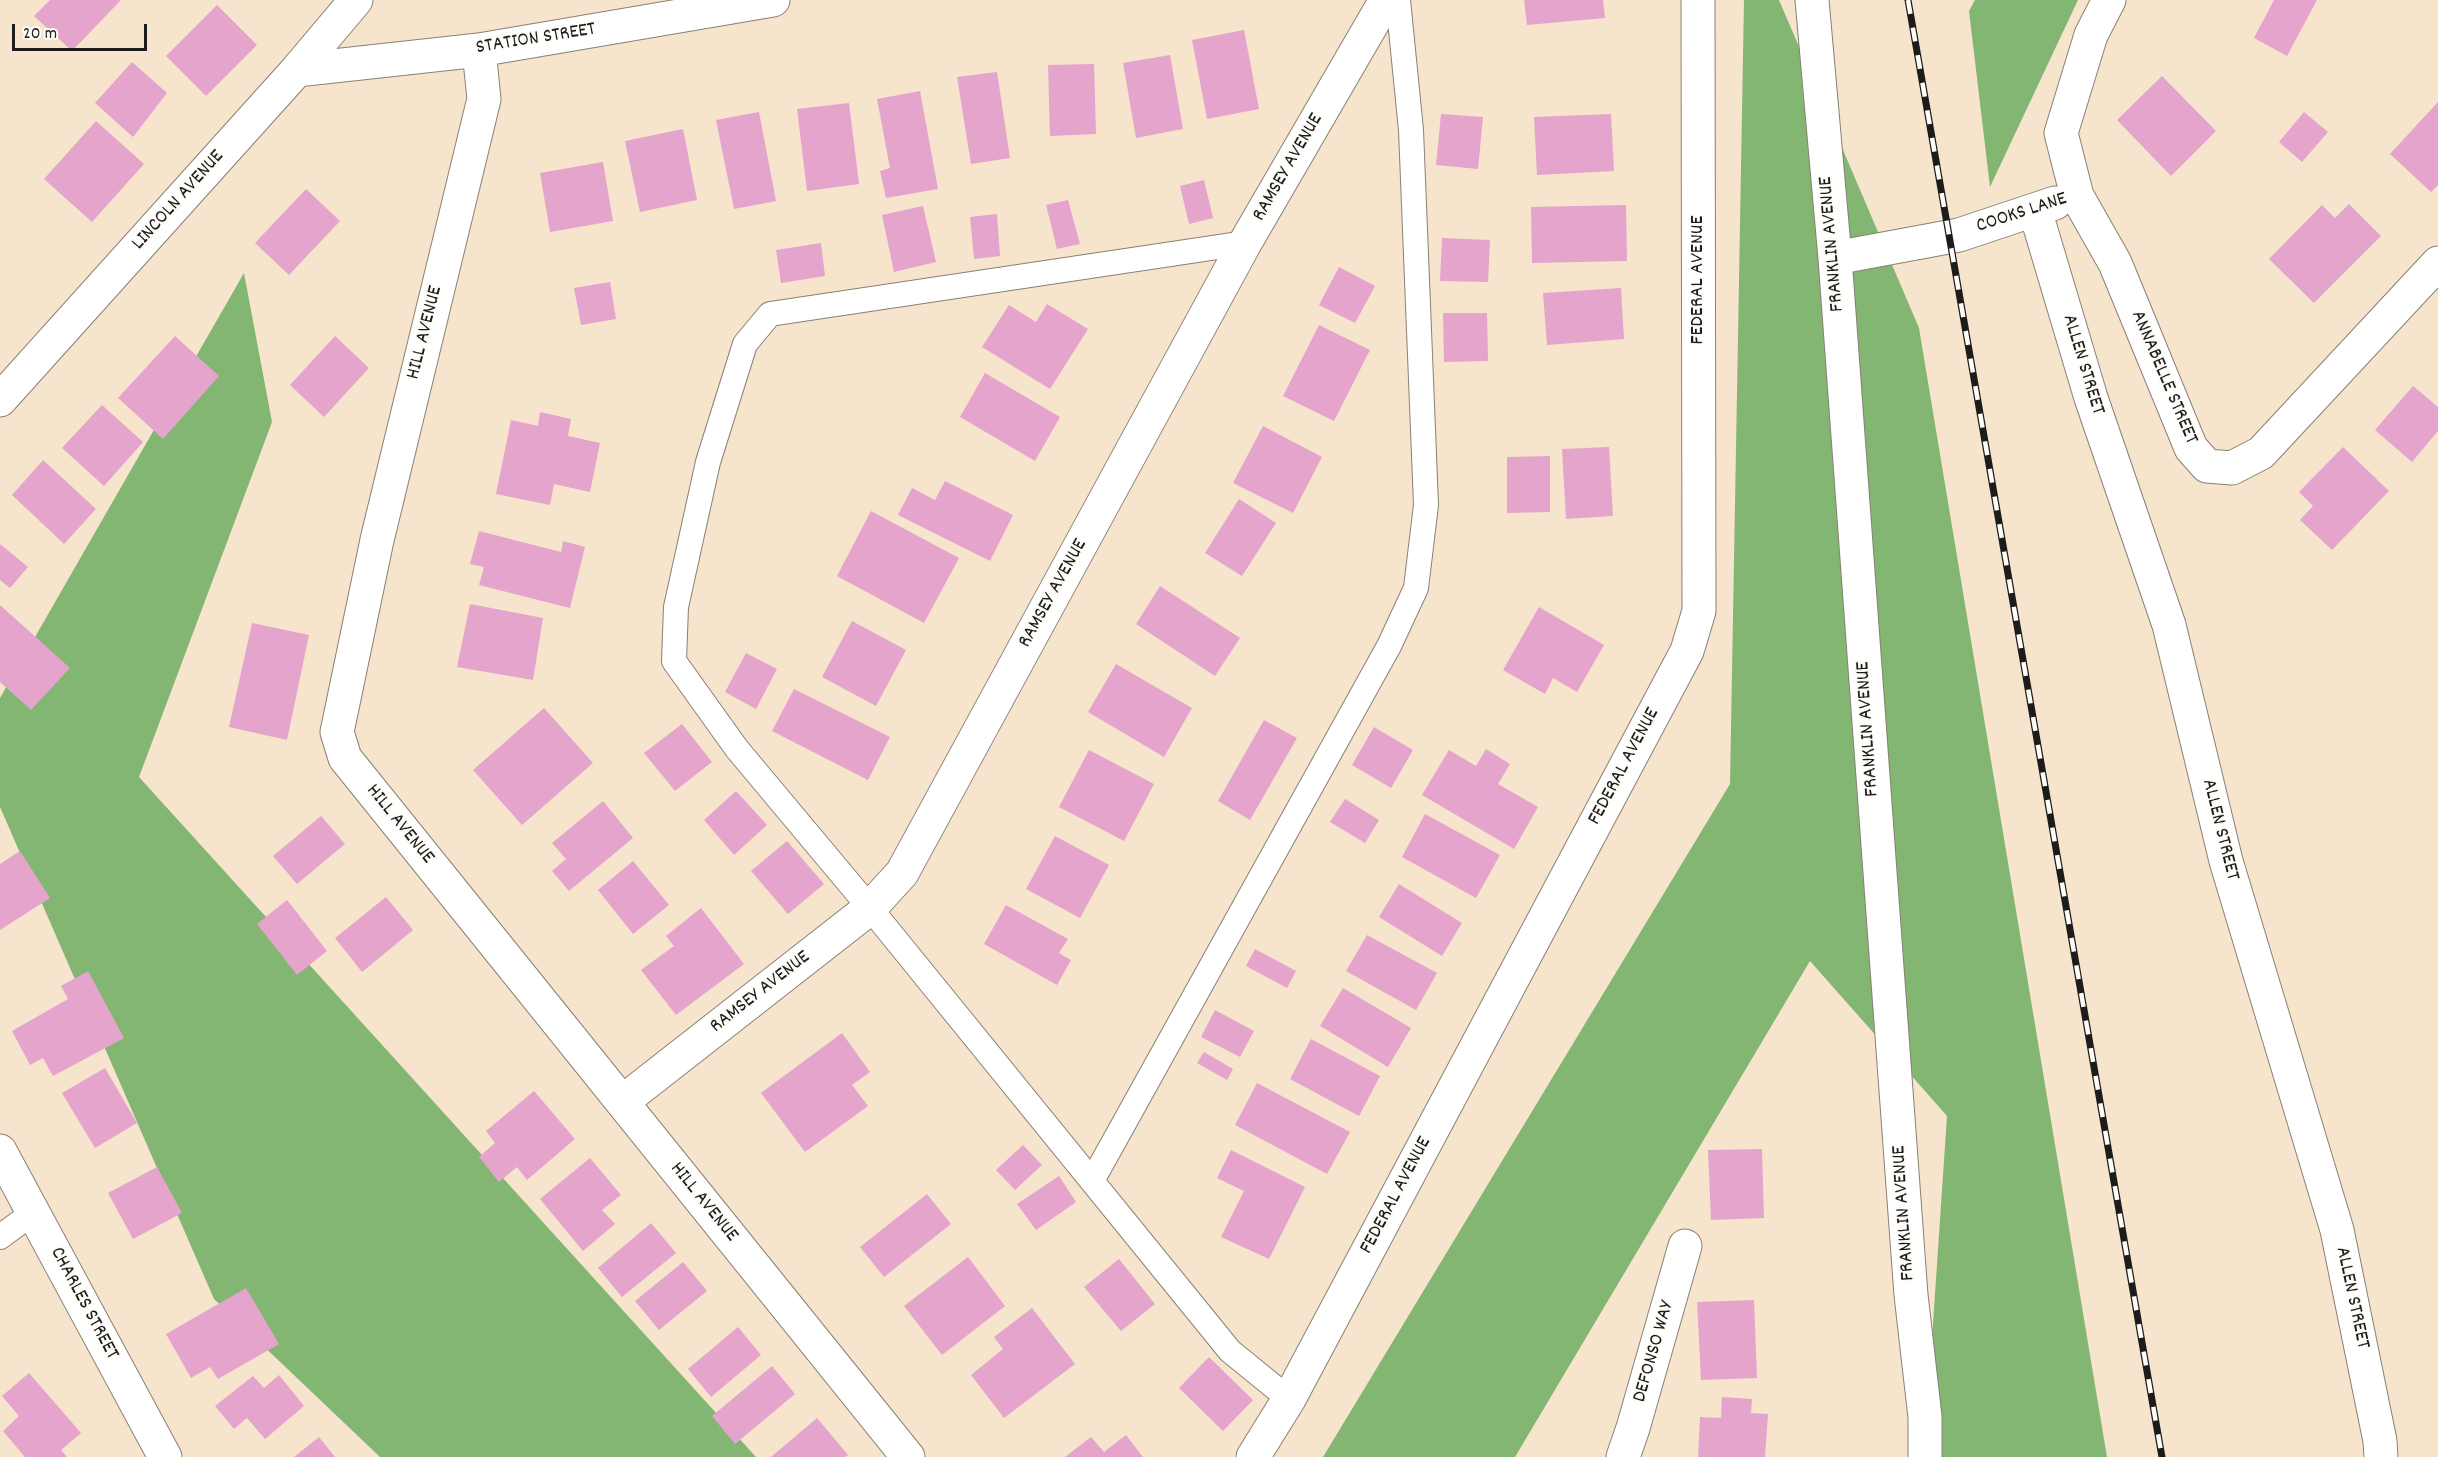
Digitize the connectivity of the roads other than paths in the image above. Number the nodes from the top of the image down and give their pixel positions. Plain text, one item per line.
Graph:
1 (356, 0) edge
2 (773, 0) edge
3 (1386, 0) edge
4 (1398, 0) edge
5 (1698, 0) edge
6 (1812, 0) edge
7 (2109, 0) edge
8 (479, 50) junction
9 (297, 70) junction
10 (2077, 196) junction
11 (2035, 210) junction
12 (1245, 243) junction
13 (1835, 258) junction
14 (2438, 263) edge
15 (0, 400) edge
16 (870, 908) junction
17 (622, 1102) junction
18 (0, 1151) edge
19 (1092, 1181) junction
20 (33, 1212) junction
21 (0, 1237) edge
22 (1685, 1246) dead end
23 (1289, 1399) junction
24 (165, 1457) edge
25 (908, 1457) edge
26 (1253, 1457) edge
27 (1623, 1457) edge
28 (1924, 1457) edge
29 (2380, 1457) edge

1 - 9 street, LINCOLN AVENUE
2 - 8 street, STATION STREET
3 - 12 street, RAMSEY AVENUE
4 - 19 lane
5 - 23 street, FEDERAL AVENUE
6 - 13 street, FRANKLIN AVENUE
7 - 10 street, COOKS LANE
8 - 9 street, STATION STREET
8 - 17 street, HILL AVENUE
9 - 15 street, LINCOLN AVENUE
10 - 11 street, COOKS LANE
10 - 14 street, ANNABELLE STREET
11 - 13 street, COOKS LANE
11 - 29 street, ALLEN STREET
12 - 16 street, RAMSEY AVENUE
12 - 16 lane
13 - 28 street, FRANKLIN AVENUE
16 - 17 street, RAMSEY AVENUE
16 - 19 lane
17 - 25 street, HILL AVENUE
18 - 20 street, CHARLES STREET
19 - 23 lane
20 - 21 lane
20 - 24 street, CHARLES STREET
22 - 27 street, DEFONSO WAY
23 - 26 street, FEDERAL AVENUE

